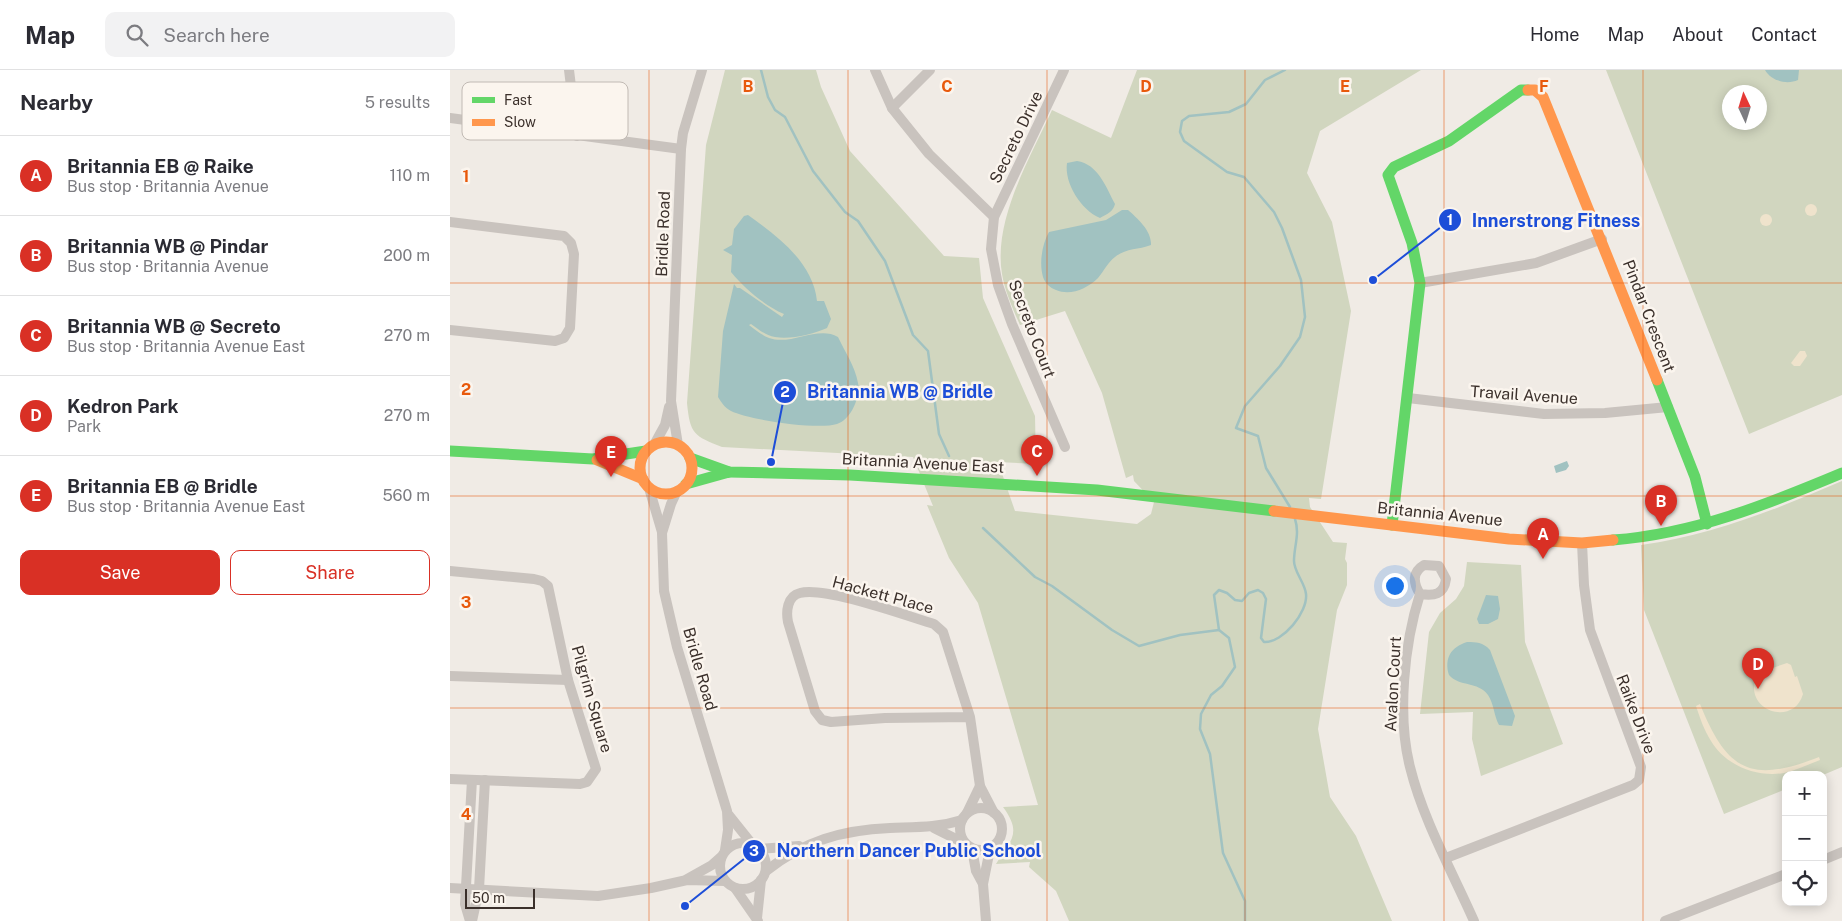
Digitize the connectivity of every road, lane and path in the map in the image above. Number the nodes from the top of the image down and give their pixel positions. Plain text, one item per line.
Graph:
1 (702, 70) edge
2 (874, 70) edge
3 (930, 70) edge
4 (1064, 70) edge
5 (892, 108) junction
6 (609, 140) edge
7 (682, 149) junction
8 (994, 217) junction
9 (450, 222) edge
10 (1602, 239) junction
11 (1420, 283) junction
12 (450, 330) edge
13 (1408, 398) junction
14 (671, 401) junction
15 (1668, 407) junction
16 (678, 445) junction
17 (1065, 447) dead end
18 (650, 448) junction
19 (450, 451) edge
20 (690, 458) junction
21 (593, 459) junction
22 (729, 472) junction
23 (1842, 473) edge
24 (646, 484) junction
25 (682, 487) junction
26 (1144, 495) joint
27 (1707, 524) junction
28 (1392, 525) junction
29 (662, 533) junction
30 (1582, 542) junction
31 (450, 571) edge
32 (1420, 594) dead end
33 (450, 676) edge
34 (568, 680) junction
35 (970, 717) junction
36 (450, 779) edge
37 (472, 780) junction
38 (485, 780) junction
39 (980, 786) junction
40 (727, 811) junction
41 (994, 813) junction
42 (964, 817) junction
43 (934, 828) junction
44 (755, 846) junction
45 (803, 846) junction
46 (968, 846) junction
47 (990, 848) junction
48 (1842, 852) edge
49 (723, 854) junction
50 (1446, 858) junction
51 (1827, 858) edge
52 (766, 870) junction
53 (1782, 876) edge
54 (687, 880) junction
55 (761, 880) junction
56 (725, 881) junction
57 (983, 884) junction
58 (450, 888) edge
59 (467, 888) junction
60 (735, 888) junction
61 (479, 889) junction
62 (758, 920) edge
63 (471, 921) edge
64 (986, 921) edge
65 (1474, 921) edge
66 (1665, 921) edge

1 - 7 street, Bridle Road
2 - 5 street
3 - 5 street
4 - 8 street, Secreto Drive
5 - 8 street
6 - 7 street
7 - 14 street, Bridle Road
8 - 17 street, Secreto Court
9 - 12 street
10 - 11 street
10 - 11 street, Pindar Crescent
10 - 15 street, Pindar Crescent
11 - 13 street, Pindar Crescent
13 - 15 street, Travail Avenue
13 - 28 street, Pindar Crescent
14 - 16 street, Bridle Road
14 - 18 street, Bridle Road
15 - 27 street, Pindar Crescent
16 - 18 street
16 - 20 street
18 - 21 street
18 - 24 street
19 - 21 street
20 - 22 street, Britannia Avenue East
20 - 25 street
21 - 24 street
22 - 25 street, Britannia Avenue East
22 - 26 street, Britannia Avenue East
23 - 27 street, Britannia Avenue
24 - 25 street
24 - 29 street, Bridle Road
25 - 29 street, Bridle Road
26 - 28 street, Britannia Avenue
27 - 30 street, Britannia Avenue
28 - 30 street, Britannia Avenue
29 - 40 street, Bridle Road
30 - 50 street, Raike Drive
31 - 34 street, Pilgrim Square
32 - 50 street, Avalon Court
33 - 34 street
34 - 38 street, Pilgrim Square
35 - 35 street, Hackett Place
35 - 39 street, Hackett Place
36 - 37 street, Pilgrim Square
37 - 38 street, Pilgrim Square
37 - 59 street
38 - 61 street
39 - 41 street, Hackett Place
39 - 42 street
40 - 44 street, Bridle Road
40 - 49 street, Bridle Road
41 - 42 street
41 - 47 street
42 - 43 street
42 - 46 street
43 - 45 street
43 - 46 street
44 - 45 street
44 - 49 street
44 - 52 street
45 - 52 street
46 - 47 street
46 - 57 street
47 - 57 street
48 - 51 street
49 - 54 street
49 - 56 street
50 - 65 street, Avalon Court
52 - 55 street
53 - 66 street
54 - 56 street
54 - 61 street
55 - 60 street
55 - 62 street
56 - 60 street
57 - 64 street
58 - 59 street
59 - 61 street
59 - 63 street
60 - 62 street
61 - 63 street

